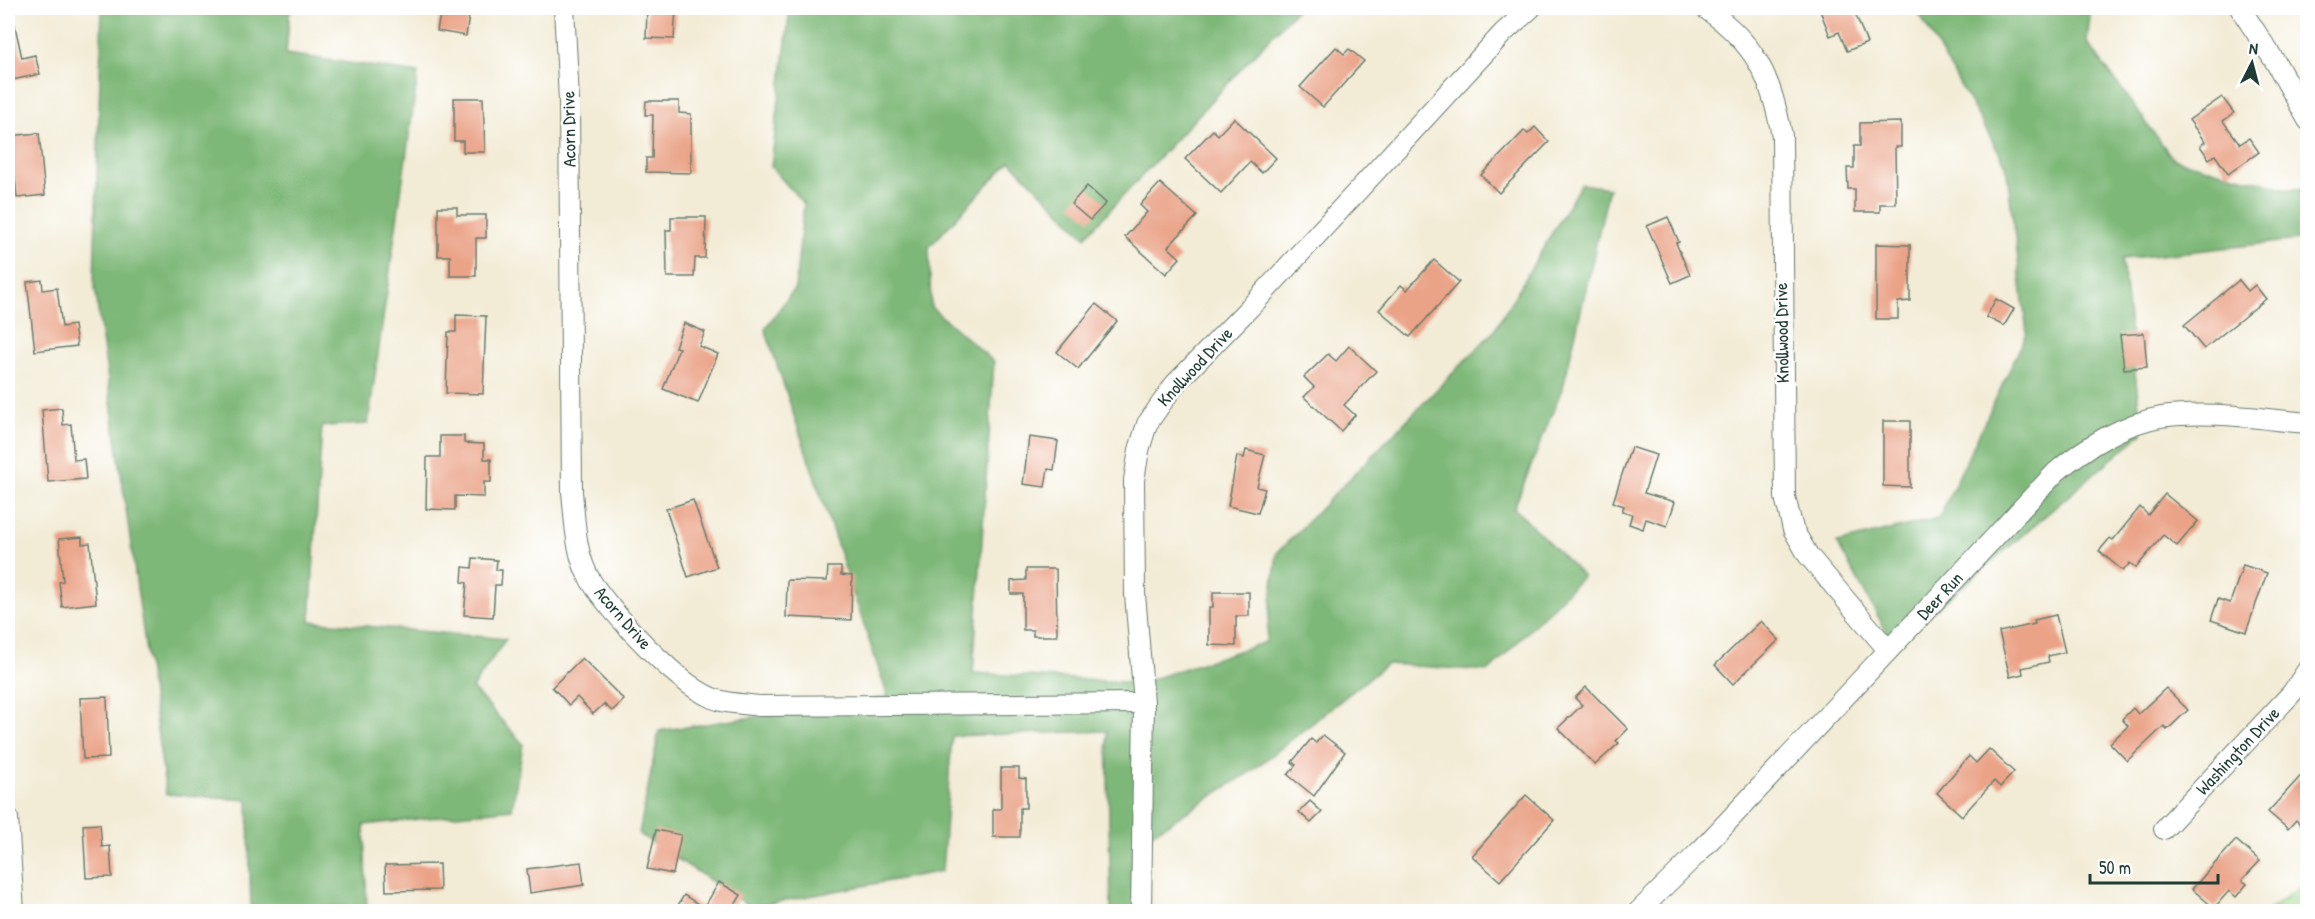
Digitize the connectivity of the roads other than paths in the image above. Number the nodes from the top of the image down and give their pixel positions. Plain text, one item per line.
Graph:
1 (564, 8) edge
2 (1531, 8) edge
3 (1705, 8) edge
4 (2240, 8) edge
5 (2307, 120) edge
6 (2307, 423) edge
7 (1888, 650) junction
8 (2307, 669) edge
9 (1144, 703) junction
10 (8, 818) edge
11 (2164, 830) dead end
12 (14, 912) edge
13 (1141, 912) edge
14 (1638, 912) edge

1 - 9 street, Acorn Drive
2 - 9 street, Knollwood Drive
3 - 7 street, Knollwood Drive
4 - 5 street
6 - 7 street, Deer Run
7 - 14 street, Deer Run
8 - 11 street, Washington Drive
9 - 13 street, Knollwood Drive
10 - 12 street

